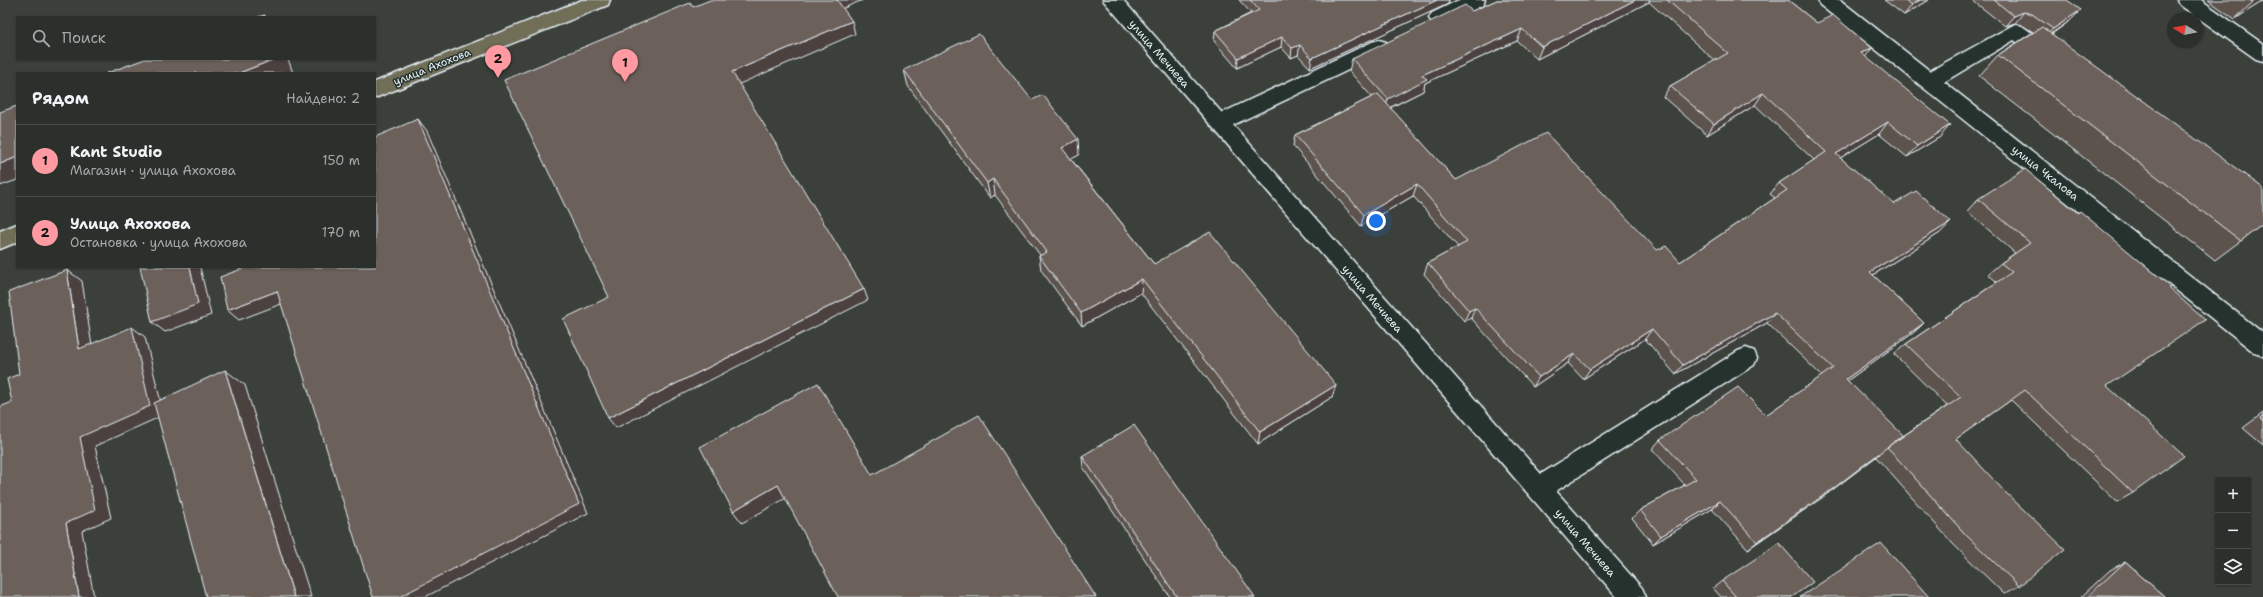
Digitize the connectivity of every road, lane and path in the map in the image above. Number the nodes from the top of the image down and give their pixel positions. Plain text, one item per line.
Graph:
1 (600, 0) edge
2 (1112, 0) edge
3 (1476, 0) edge
4 (1827, 0) edge
5 (2187, 0) edge
6 (1426, 24) edge
7 (1397, 38) edge
8 (2263, 54) edge
9 (2066, 68) edge
10 (1929, 81) junction
11 (376, 90) edge
12 (1219, 123) junction
13 (16, 233) edge
14 (0, 240) edge
15 (2263, 346) edge
16 (1746, 358) dead end
17 (1538, 489) junction
18 (1633, 597) edge

1 - 11 main road, улица Ахохова
2 - 12 street, улица Мечиева
3 - 6 street
4 - 10 street, улица Чкалова
5 - 8 street
7 - 12 street
9 - 10 street
10 - 15 street, улица Чкалова
12 - 17 street, улица Мечиева
13 - 14 main road
16 - 17 street
17 - 18 street, улица Мечиева

